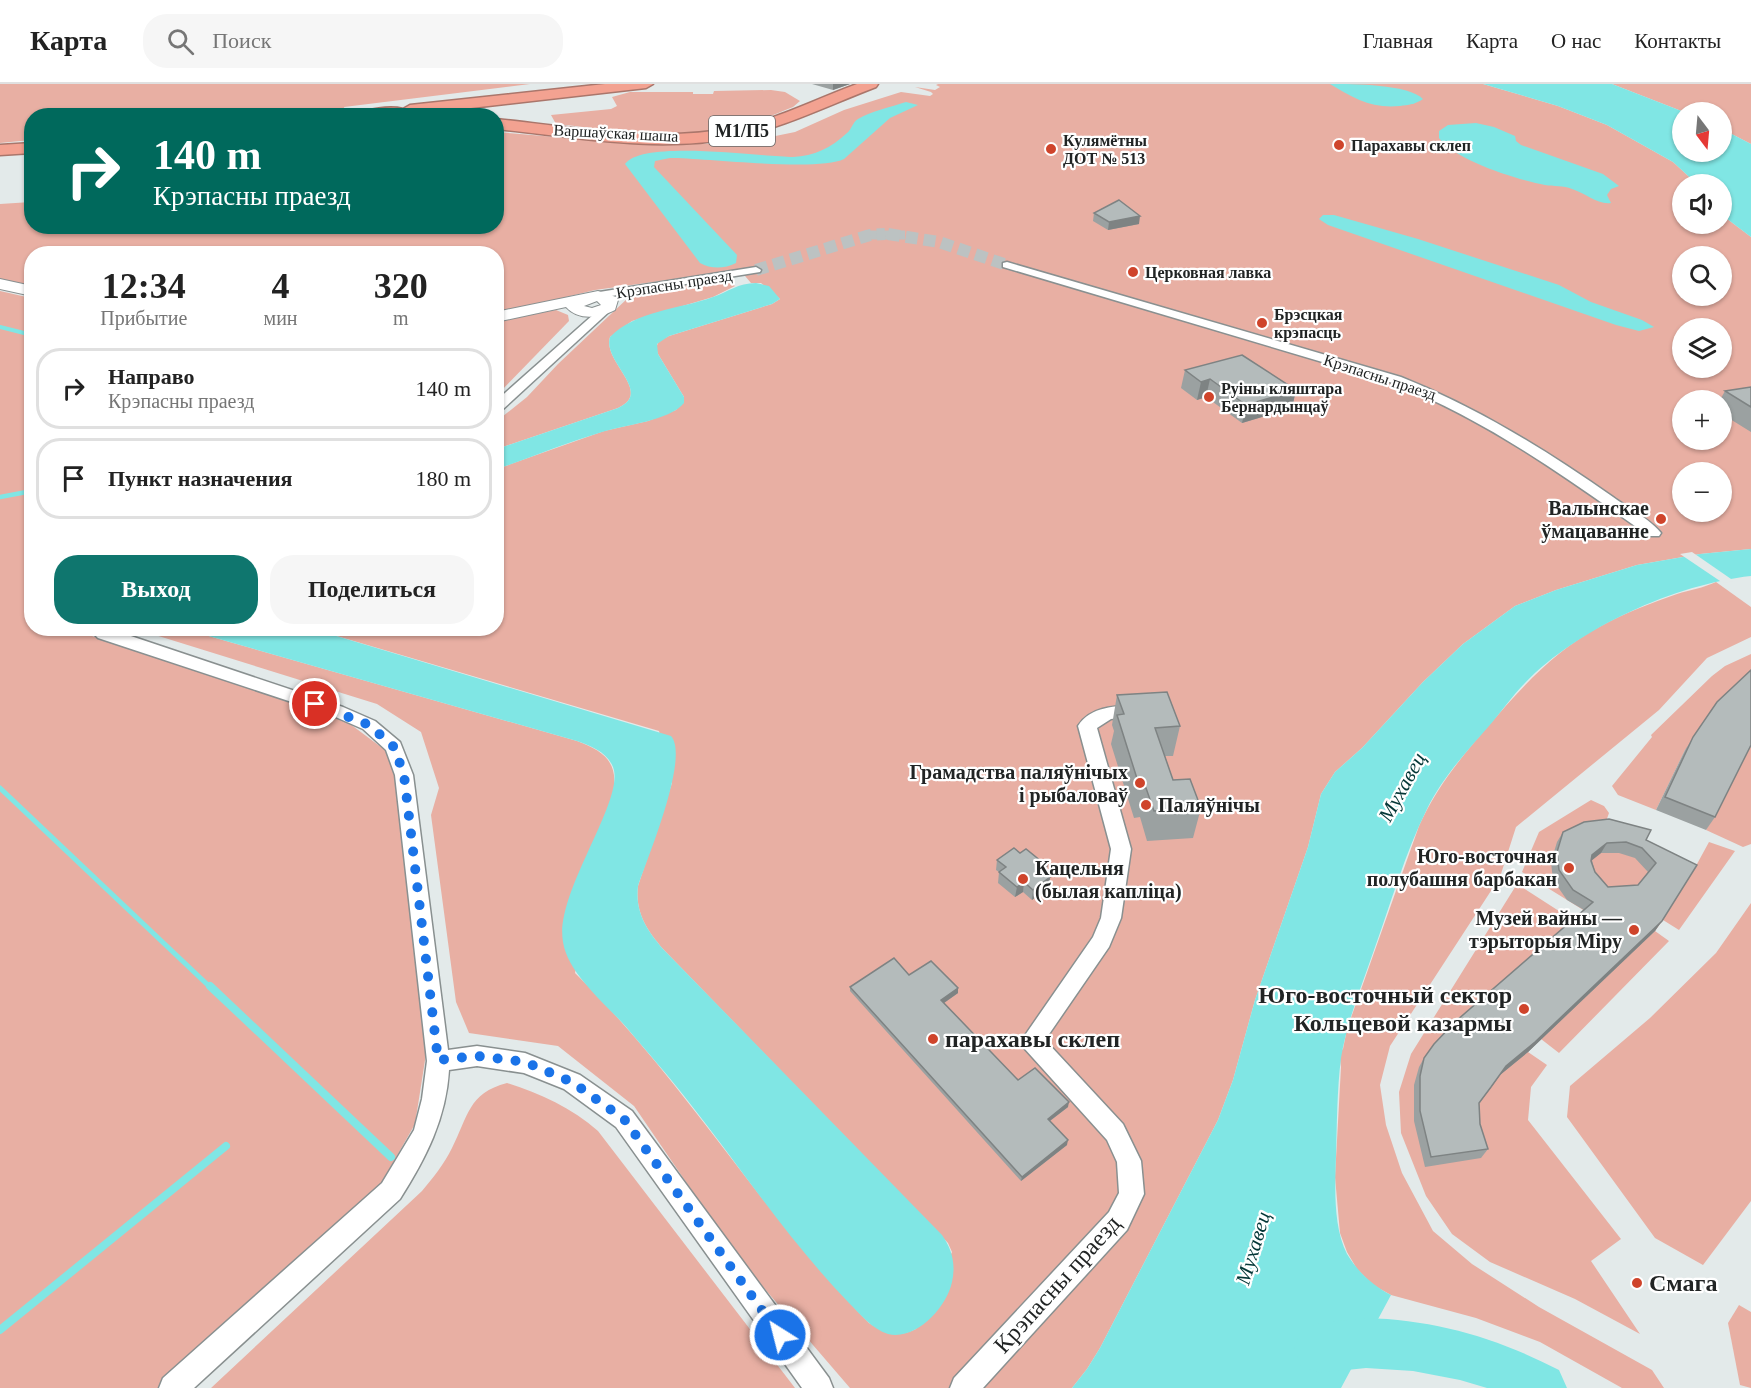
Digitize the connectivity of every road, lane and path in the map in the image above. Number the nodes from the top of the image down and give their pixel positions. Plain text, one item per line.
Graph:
1 (646, 84) edge
2 (871, 84) edge
3 (431, 108) edge
4 (504, 125) edge
5 (24, 144) edge
6 (0, 145) edge
7 (24, 148) edge
8 (0, 150) edge
9 (1007, 265) tunnel mouth
10 (756, 270) tunnel mouth
11 (0, 285) edge
12 (24, 290) edge
13 (623, 291) junction
14 (584, 302) junction
15 (609, 307) junction
16 (504, 315) edge
17 (583, 330) junction
18 (504, 401) edge
19 (1654, 533) dead end
20 (110, 636) edge
21 (1149, 710) edge
22 (438, 1060) junction
23 (173, 1388) edge
24 (819, 1388) edge
25 (964, 1388) edge

1 - 3 highway, Варшаўская шаша
2 - 4 highway, Варшаўская шаша / М1/П5
5 - 6 highway
7 - 8 highway
9 - 19 street, Крэпасны праезд
10 - 13 street, Крэпасны праезд
11 - 12 street
13 - 14 street, Крэпасны праезд
13 - 15 street, Крэпасны праезд
14 - 15 street
14 - 16 street
14 - 17 street
15 - 17 street, Крэпасны праезд
17 - 18 street, Крэпасны праезд
20 - 22 street
21 - 25 street, Крэпасны праезд
22 - 23 street
22 - 24 street

